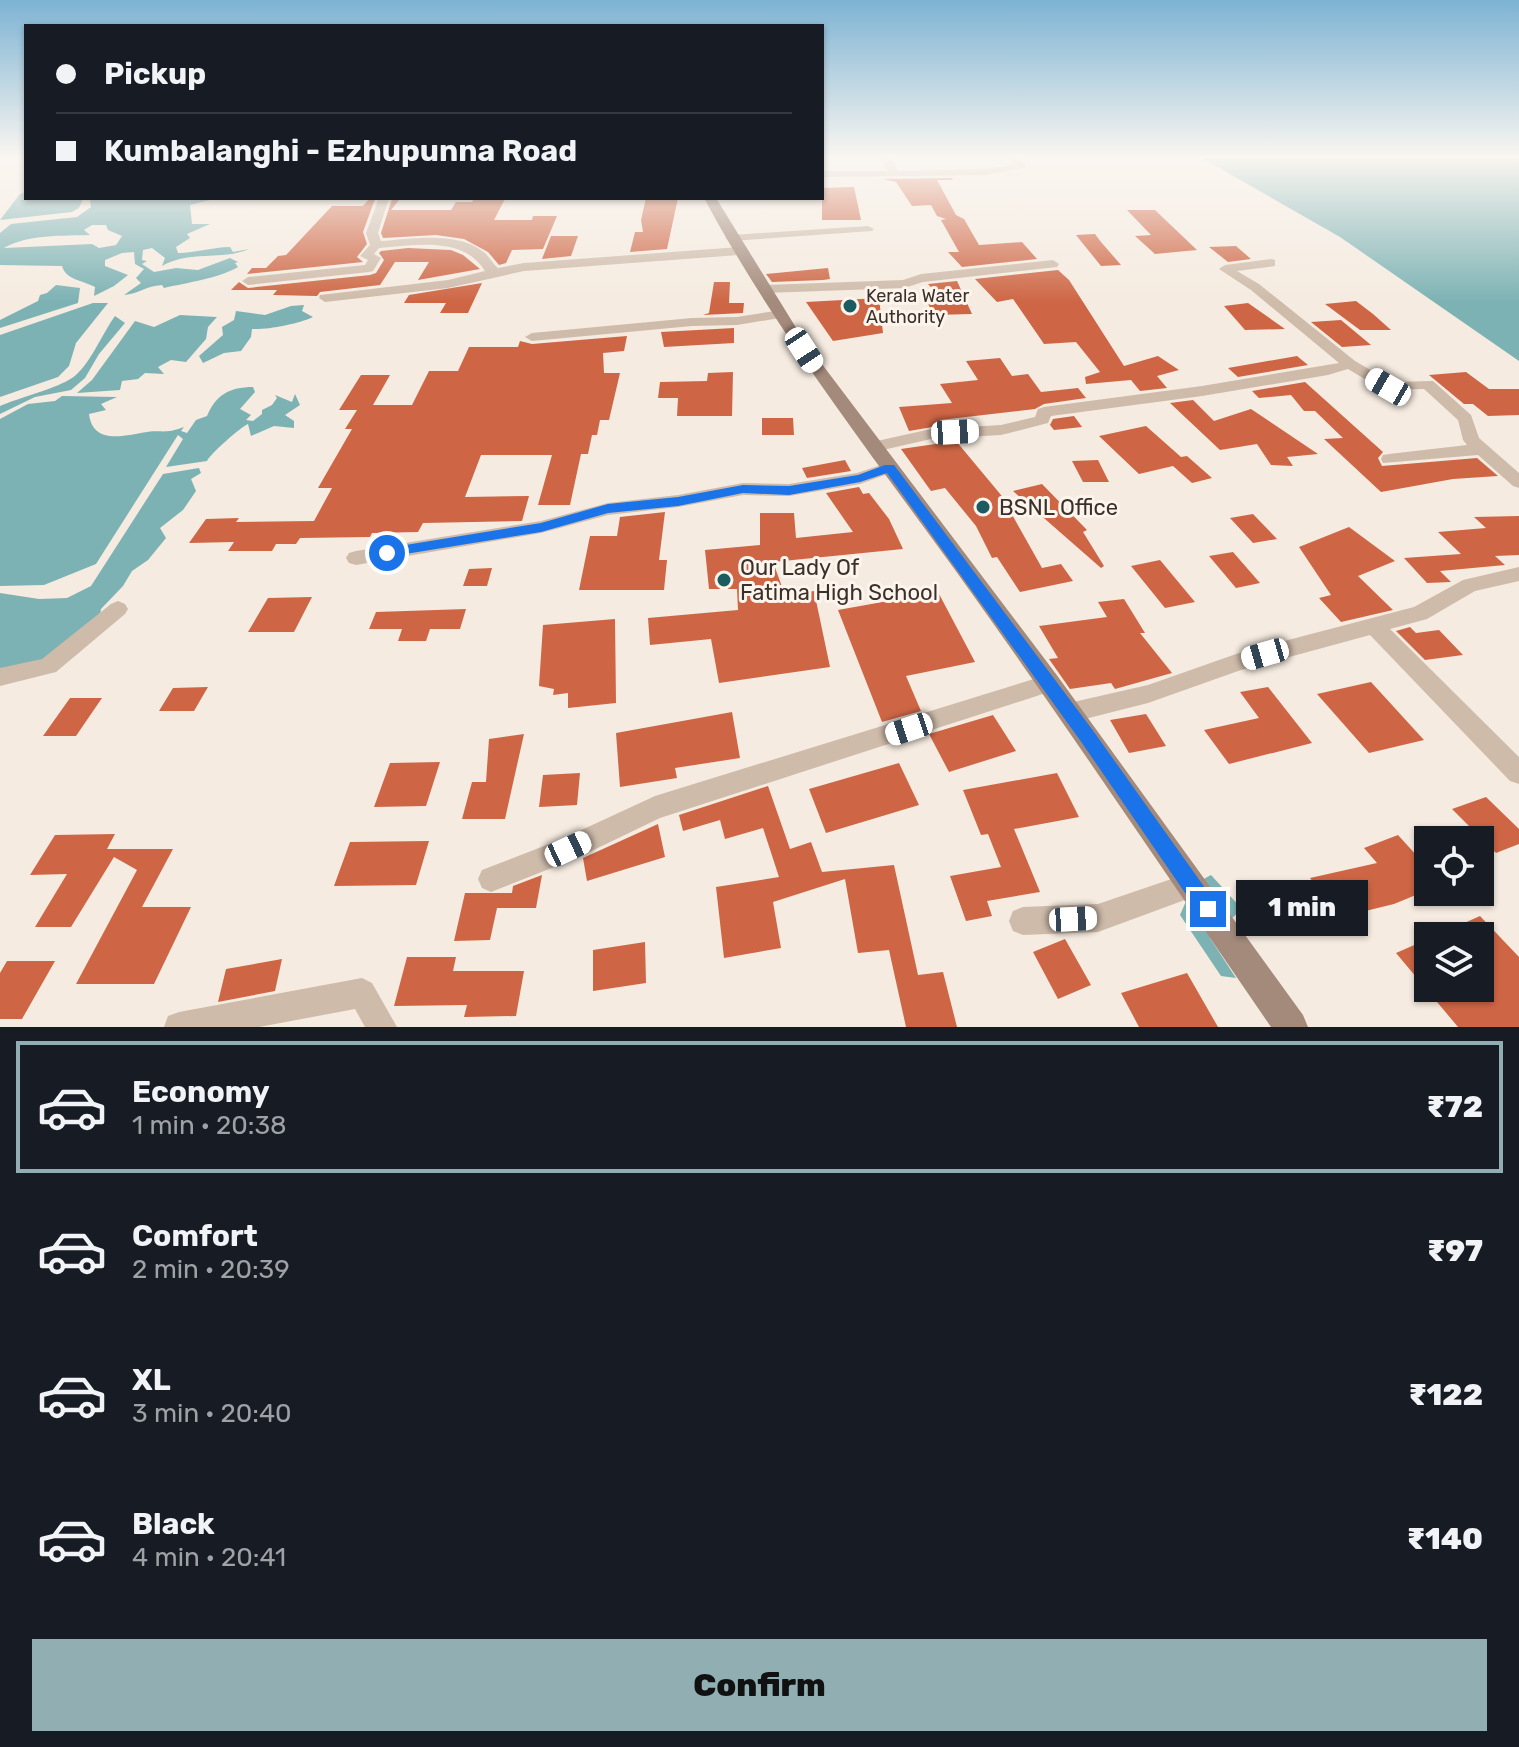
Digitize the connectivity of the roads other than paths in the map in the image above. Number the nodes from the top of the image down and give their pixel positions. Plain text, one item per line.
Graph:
1 (381, 206) edge
2 (714, 206) edge
3 (868, 229) dead end
4 (735, 244) junction
5 (376, 245) junction
6 (1271, 263) dead end
7 (1053, 264) dead end
8 (496, 272) junction
9 (248, 281) dead end
10 (765, 289) junction
11 (325, 298) dead end
12 (781, 314) junction
13 (532, 337) dead end
14 (1350, 364) junction
15 (874, 447) junction
16 (1482, 449) junction
17 (1389, 459) dead end
18 (890, 467) junction
19 (1519, 482) edge
20 (356, 558) dead end
21 (1519, 574) edge
22 (118, 609) dead end
23 (1372, 624) junction
24 (0, 677) edge
25 (1047, 684) junction
26 (1069, 713) junction
27 (1519, 773) edge
28 (491, 879) dead end
29 (1192, 885) junction
30 (1023, 921) dead end
31 (179, 1027) edge
32 (382, 1027) edge
33 (1291, 1027) edge

1 - 5 street
2 - 4 main road
3 - 4 street
4 - 8 street
4 - 10 main road
5 - 8 street
5 - 9 street
6 - 14 street
7 - 10 street
8 - 11 street
10 - 12 main road
12 - 13 street
12 - 15 main road
14 - 15 street
14 - 16 street
15 - 18 main road
16 - 17 street
16 - 19 street
18 - 20 street
18 - 25 main road
21 - 23 street
22 - 24 street
23 - 26 street
23 - 27 street
25 - 26 main road
25 - 28 street
26 - 29 main road
29 - 30 street
29 - 33 main road
31 - 32 street

